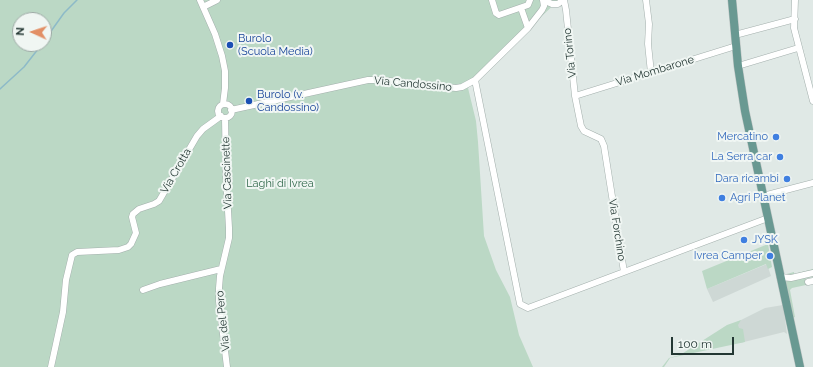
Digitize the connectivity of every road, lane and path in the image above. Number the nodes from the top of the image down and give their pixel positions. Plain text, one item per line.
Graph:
1 (200, 0) edge
2 (217, 0) edge
3 (492, 0) edge
4 (530, 0) edge
5 (543, 0) edge
6 (646, 0) edge
7 (732, 0) edge
8 (795, 0) edge
9 (560, 2) edge
10 (203, 7) junction
11 (521, 8) junction
12 (542, 10) junction
13 (795, 19) junction
14 (528, 28) junction
15 (735, 35) junction
16 (736, 46) junction
17 (798, 48) junction
18 (738, 66) junction
19 (651, 73) junction
20 (475, 80) junction
21 (575, 96) junction
22 (813, 101) edge
23 (227, 106) junction
24 (223, 117) junction
25 (813, 182) edge
26 (763, 196) junction
27 (768, 218) junction
28 (229, 228) joint
29 (221, 269) junction
30 (624, 272) junction
31 (813, 273) edge
32 (780, 277) junction
33 (143, 290) dead end
34 (51, 367) edge
35 (227, 367) edge
36 (800, 367) edge

1 - 10 street
2 - 10 street
3 - 11 street
4 - 11 street
5 - 9 street
5 - 12 street
6 - 19 street
7 - 15 main road
8 - 13 street
9 - 12 street, Via Candossino
9 - 21 street, Via Torino
10 - 23 street
11 - 14 street
12 - 14 street, Via Candossino
13 - 15 street
13 - 17 street
14 - 20 street, Via Candossino
15 - 16 main road
16 - 18 main road
16 - 19 street, Via Mombarone
17 - 18 street
17 - 22 street
18 - 26 main road
19 - 21 street, Via Mombarone
20 - 23 street, Via Candossino
20 - 30 street
21 - 30 street, Via Forchino
23 - 24 street
23 - 24 street, Via Cascinette
24 - 28 street, Via Cascinette
24 - 34 street, Via Crotta
25 - 26 street
26 - 27 main road
27 - 30 street, Via Forchino
27 - 32 main road
28 - 29 street, Via del Pero
29 - 33 street
29 - 35 street, Via del Pero
31 - 32 street
32 - 36 main road

